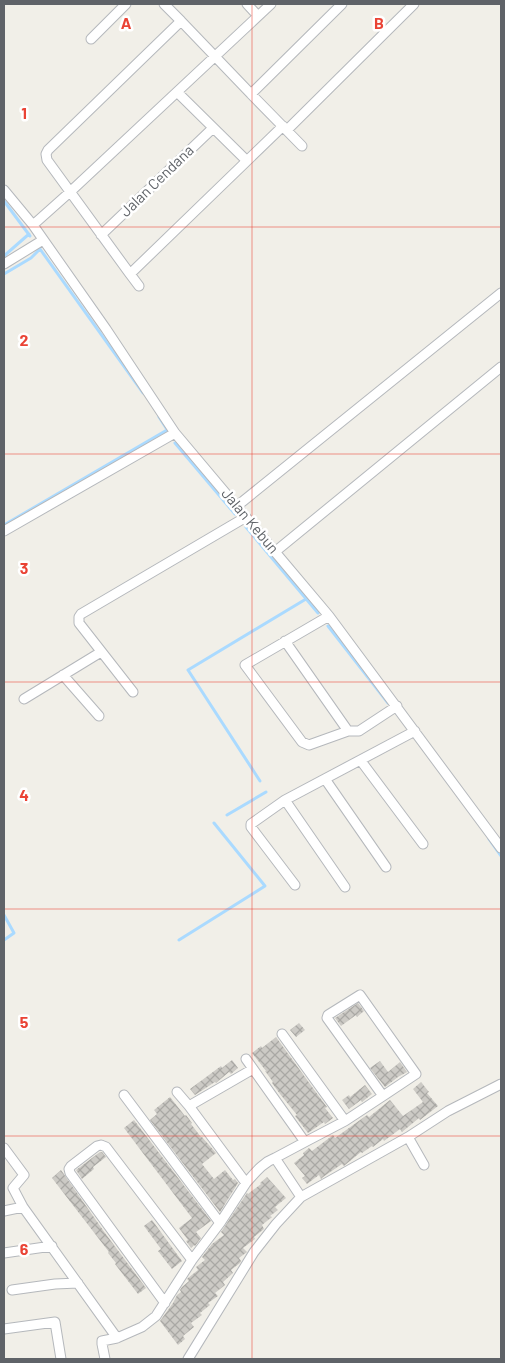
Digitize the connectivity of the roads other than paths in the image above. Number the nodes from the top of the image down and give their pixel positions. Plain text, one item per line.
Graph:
1 (126, 4) edge
2 (164, 4) edge
3 (247, 4) edge
4 (271, 4) edge
5 (342, 4) edge
6 (414, 4) edge
7 (258, 16) junction
8 (181, 21) junction
9 (91, 39) dead end
10 (216, 56) junction
11 (177, 92) junction
12 (251, 94) junction
13 (213, 128) junction
14 (285, 128) junction
15 (302, 146) dead end
16 (247, 161) junction
17 (4, 190) edge
18 (70, 192) junction
19 (32, 225) junction
20 (102, 235) junction
21 (42, 240) junction
22 (4, 264) edge
23 (130, 274) junction
24 (139, 286) dead end
25 (501, 293) edge
26 (501, 367) edge
27 (175, 433) junction
28 (237, 506) junction
29 (246, 517) junction
30 (4, 531) edge
31 (276, 552) junction
32 (329, 616) junction
33 (285, 641) junction
34 (101, 652) junction
35 (63, 675) junction
36 (133, 692) dead end
37 (24, 698) dead end
38 (397, 706) junction
39 (99, 716) dead end
40 (348, 731) junction
41 (415, 731) junction
42 (361, 760) junction
43 (325, 779) junction
44 (285, 800) junction
45 (423, 844) dead end
46 (501, 848) edge
47 (386, 867) dead end
48 (295, 885) dead end
49 (345, 887) dead end
50 (282, 1034) dead end
51 (246, 1059) dead end
52 (253, 1069) junction
53 (501, 1084) edge
54 (177, 1092) dead end
55 (124, 1095) dead end
56 (383, 1096) junction
57 (189, 1106) junction
58 (346, 1121) junction
59 (408, 1137) junction
60 (305, 1142) junction
61 (4, 1148) edge
62 (275, 1158) junction
63 (424, 1165) dead end
64 (246, 1183) junction
65 (302, 1197) junction
66 (23, 1206) junction
67 (4, 1210) edge
68 (220, 1223) junction
69 (52, 1246) junction
70 (4, 1253) edge
71 (192, 1260) junction
72 (78, 1283) junction
73 (12, 1290) dead end
74 (165, 1304) junction
75 (4, 1329) edge
76 (117, 1338) junction
77 (61, 1359) edge
78 (105, 1359) edge
79 (188, 1359) edge

1 - 9 street
2 - 8 street
3 - 7 street
4 - 7 street
5 - 12 street
6 - 14 street
7 - 10 street
8 - 10 street
8 - 18 street
10 - 11 street
10 - 12 street
11 - 13 street
11 - 18 street
12 - 14 street
13 - 16 street
13 - 20 street, Jalan Cendana
14 - 15 street
14 - 16 street
16 - 23 street
17 - 19 street, Jalan Kebun
18 - 19 street
18 - 20 street
19 - 21 street, Jalan Kebun
20 - 23 street
21 - 22 street
21 - 27 street, Jalan Kebun
23 - 24 street
25 - 28 street
26 - 31 street
27 - 28 street, Jalan Kebun
27 - 30 street
28 - 29 street, Jalan Kebun
29 - 31 street, Jalan Kebun
29 - 34 street
31 - 32 street, Jalan Kebun
32 - 33 street
32 - 38 street, Jalan Kebun
33 - 40 street
33 - 40 street
34 - 35 street
34 - 36 street
35 - 37 street
35 - 39 street
38 - 40 street
38 - 41 street, Jalan Kebun
41 - 42 street
41 - 46 street, Jalan Kebun
42 - 43 street
42 - 45 street
43 - 44 street
43 - 47 street
44 - 48 street
44 - 49 street
50 - 58 street
51 - 52 street
52 - 57 street
52 - 60 street
53 - 59 street
54 - 57 street
55 - 68 street
56 - 56 street
56 - 58 street
57 - 64 street
58 - 60 street
59 - 63 street
59 - 65 street
60 - 62 street
61 - 66 street
62 - 64 street
62 - 65 street
64 - 68 street
65 - 79 street
66 - 67 street
66 - 69 street
68 - 71 street
69 - 70 street
69 - 72 street
71 - 74 street
71 - 74 street
72 - 73 street
72 - 76 street
74 - 76 street
75 - 77 street
76 - 78 street

